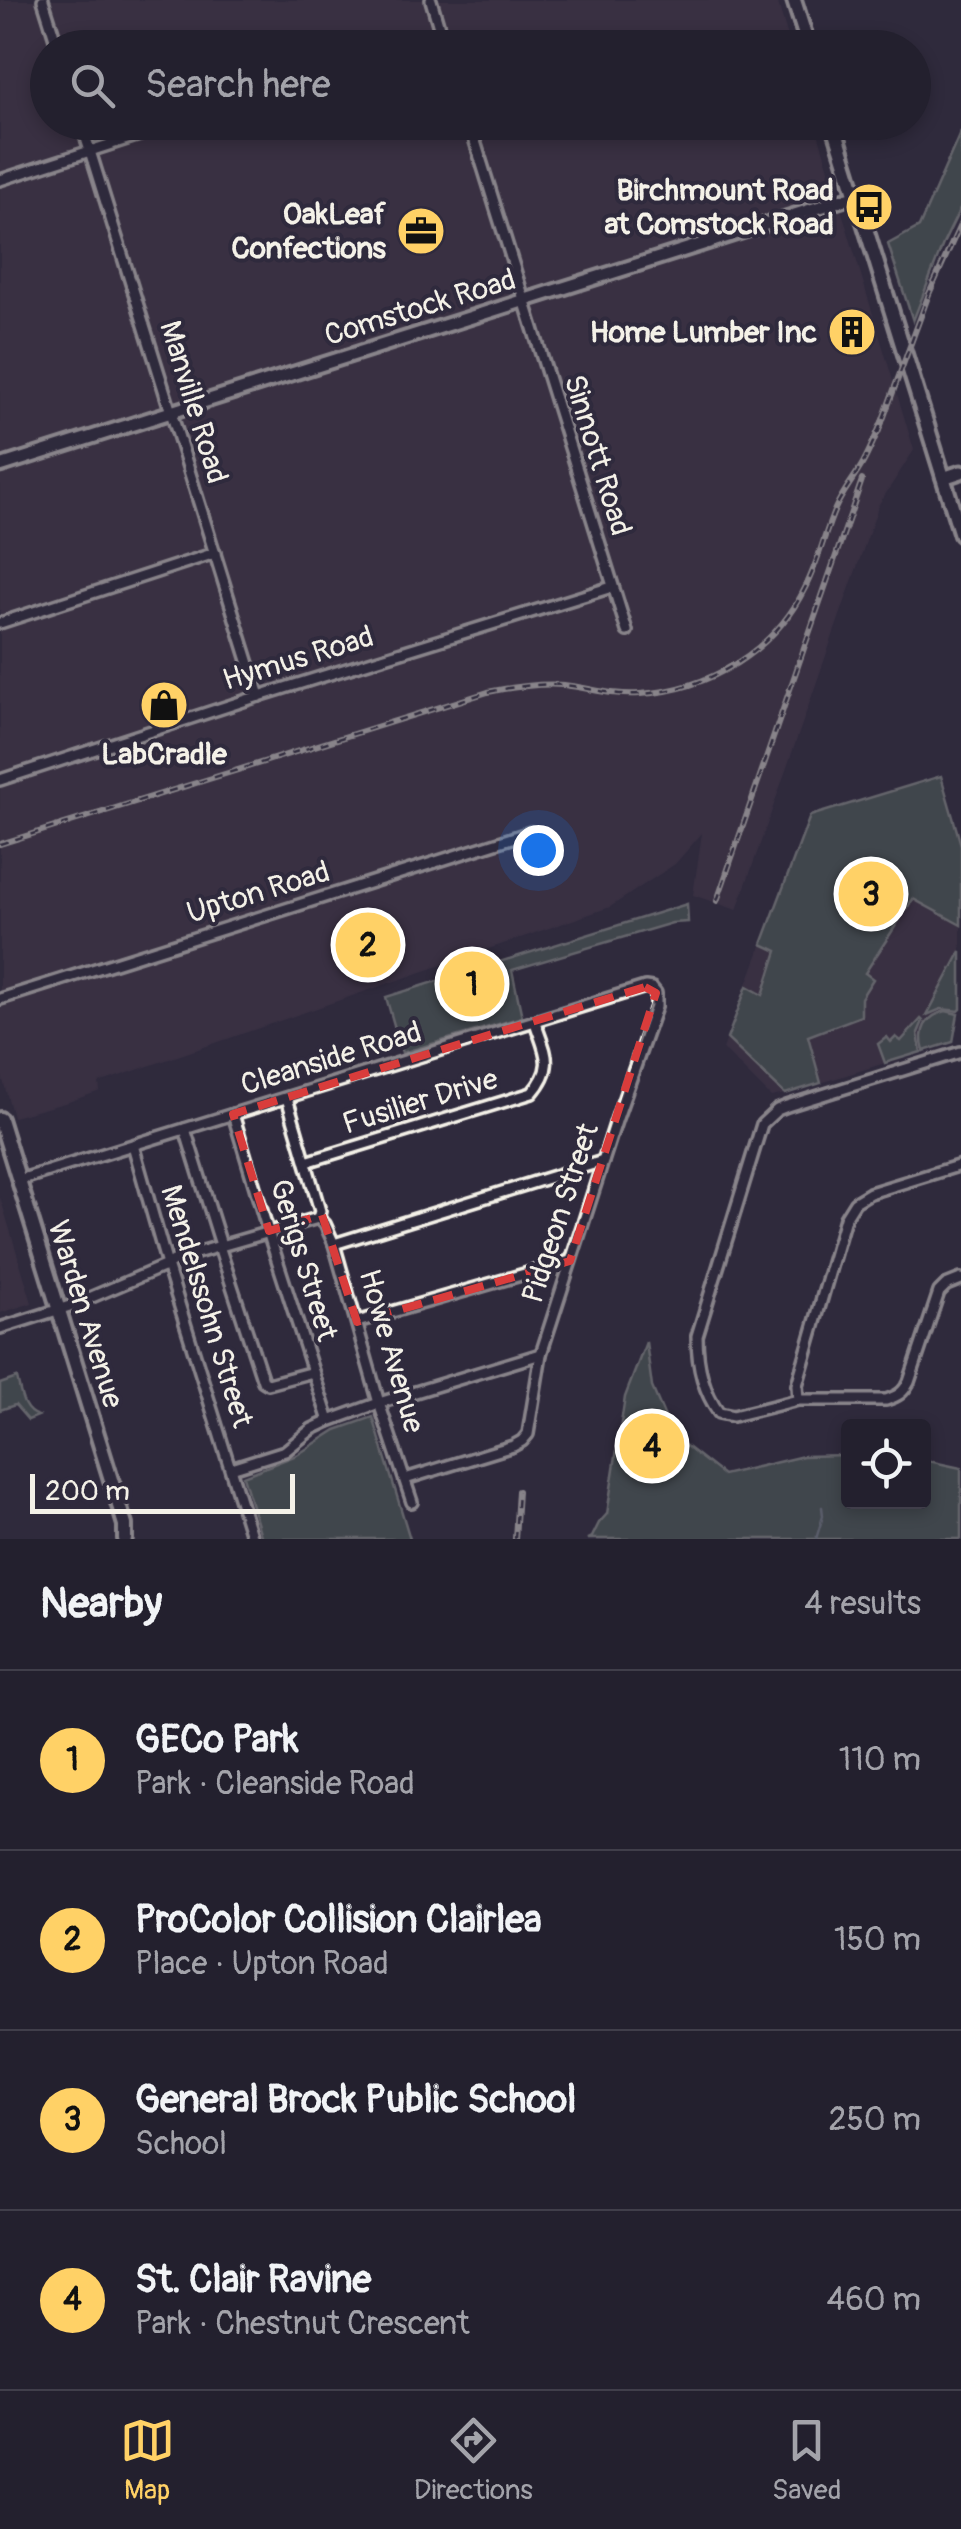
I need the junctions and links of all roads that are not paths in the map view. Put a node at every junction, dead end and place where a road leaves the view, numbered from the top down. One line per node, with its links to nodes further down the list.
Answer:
1 (43, 0): 4 (street)
2 (431, 0): 5 (street)
3 (794, 0): 6 (main road)
4 (52, 30)
5 (440, 30)
6 (803, 30)
7 (87, 140): 11 (street, Manville Road)
8 (124, 140): 11 (street)
9 (474, 140): 14 (street, Sinnott Road)
10 (839, 140): 13 (main road)
11 (90, 151): 12 (street); 15 (street, Manville Road)
12 (0, 180)
13 (856, 196): 14 (street, Comstock Road); 18 (main road)
14 (523, 300): 15 (street, Comstock Road); 21 (street, Sinnott Road)
15 (171, 411): 16 (street, Comstock Road); 20 (street, Manville Road)
16 (0, 466)
17 (961, 472): 18 (street)
18 (942, 478): 19 (main road)
19 (961, 535)
20 (214, 553): 22 (street); 24 (street, Manville Road)
21 (612, 587): 23 (street, Sinnott Road); 24 (street, Hymus Road)
22 (0, 623)
23 (627, 631)
24 (259, 696): 25 (street, Hymus Road)
25 (0, 780)
26 (531, 832): 28 (street, Upton Road)
27 (656, 993): 29 (street, Cleanside Road); 36 (street, Pidgeon Street)
28 (0, 999)
29 (535, 1022): 31 (street, Cleanside Road); 37 (street, Fusilier Drive)
30 (961, 1052): 52 (street)
31 (287, 1098): 32 (street, Cleanside Road); 37 (street, Howe Avenue)
32 (234, 1114): 34 (street, Cleanside Road); 41 (street, Gerigs Street)
33 (0, 1119): 39 (main road, Warden Avenue)
34 (184, 1129): 35 (street, Cleanside Road); 43 (street)
35 (133, 1144): 39 (street, Cleanside Road); 45 (street, Mendelssohn Street)
36 (604, 1161): 42 (street); 44 (street, Pidgeon Street)
37 (306, 1162): 40 (street, Howe Avenue)
38 (961, 1164): 52 (street)
39 (19, 1180): 47 (main road, Warden Avenue)
40 (314, 1218): 41 (street); 42 (street, Howe Avenue)
41 (269, 1231): 43 (street); 51 (street, Gerigs Street)
42 (334, 1244): 48 (street, Howe Avenue)
43 (220, 1245): 45 (street); 51 (street)
44 (570, 1261): 48 (street); 50 (street, Pidgeon Street)
45 (167, 1265): 47 (street); 55 (street, Mendelssohn Street)
46 (961, 1279): 52 (street)
47 (58, 1310): 49 (street); 58 (main road, Warden Avenue)
48 (357, 1322): 53 (street, Howe Avenue)
49 (0, 1328)
50 (541, 1354): 53 (street); 56 (street, Pidgeon Street)
51 (313, 1372): 54 (street, Gerigs Street)
52 (798, 1400)
53 (379, 1403): 54 (street); 56 (street, Howe Avenue)
54 (329, 1421): 55 (street)
55 (231, 1468): 60 (street, Mendelssohn Street)
56 (405, 1479): 57 (street, Howe Avenue)
57 (412, 1502)
58 (125, 1532): 59 (main road, Warden Avenue)
59 (137, 1539)
60 (252, 1539)

